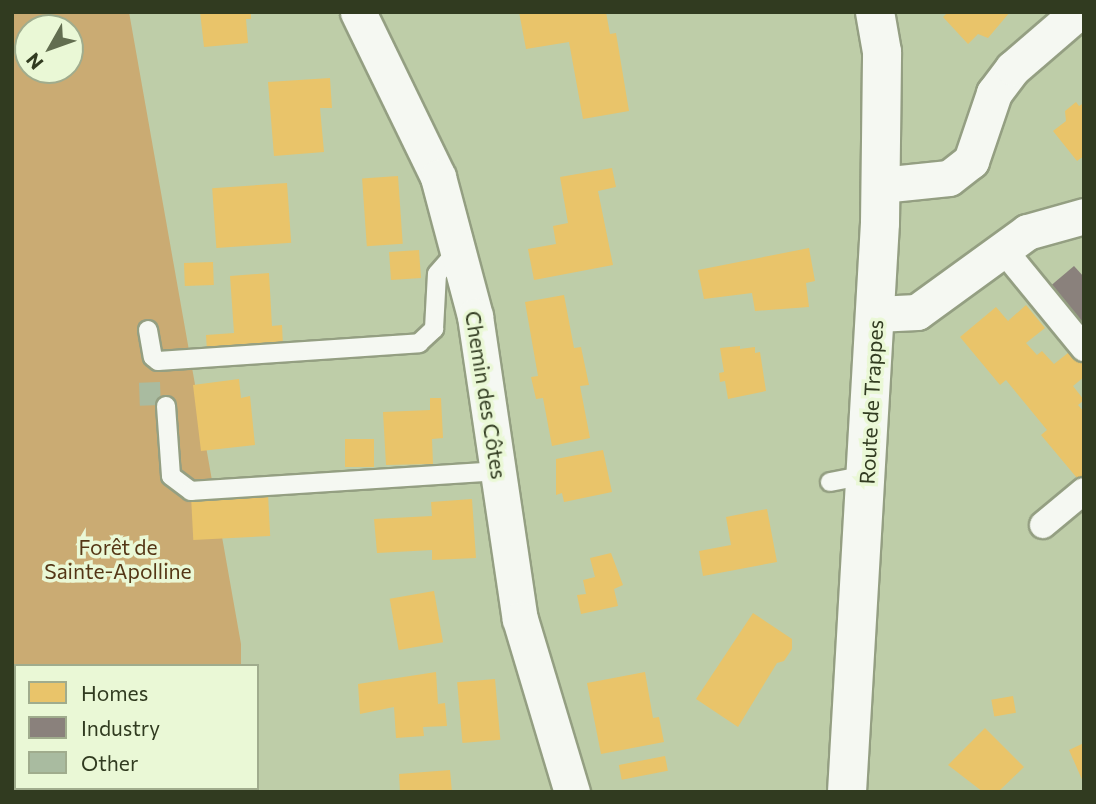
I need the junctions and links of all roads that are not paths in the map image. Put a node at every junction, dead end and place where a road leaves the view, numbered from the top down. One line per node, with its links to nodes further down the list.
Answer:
1 (358, 12): 7 (street, Chemin des Côtes)
2 (876, 12): 4 (main road, Route de Trappes)
3 (1078, 12): 4 (street)
4 (881, 185): 8 (main road, Route de Trappes)
5 (1084, 216): 6 (street)
6 (1003, 249): 8 (street); 10 (street)
7 (457, 251): 9 (lane); 12 (street, Chemin des Côtes)
8 (876, 314): 16 (main road, Route de Trappes)
9 (148, 330)
10 (1084, 348)
11 (166, 406): 12 (lane)
12 (498, 471): 15 (street, Chemin des Côtes)
13 (1084, 491): 14 (street)
14 (1043, 525)
15 (572, 792)
16 (847, 792)

